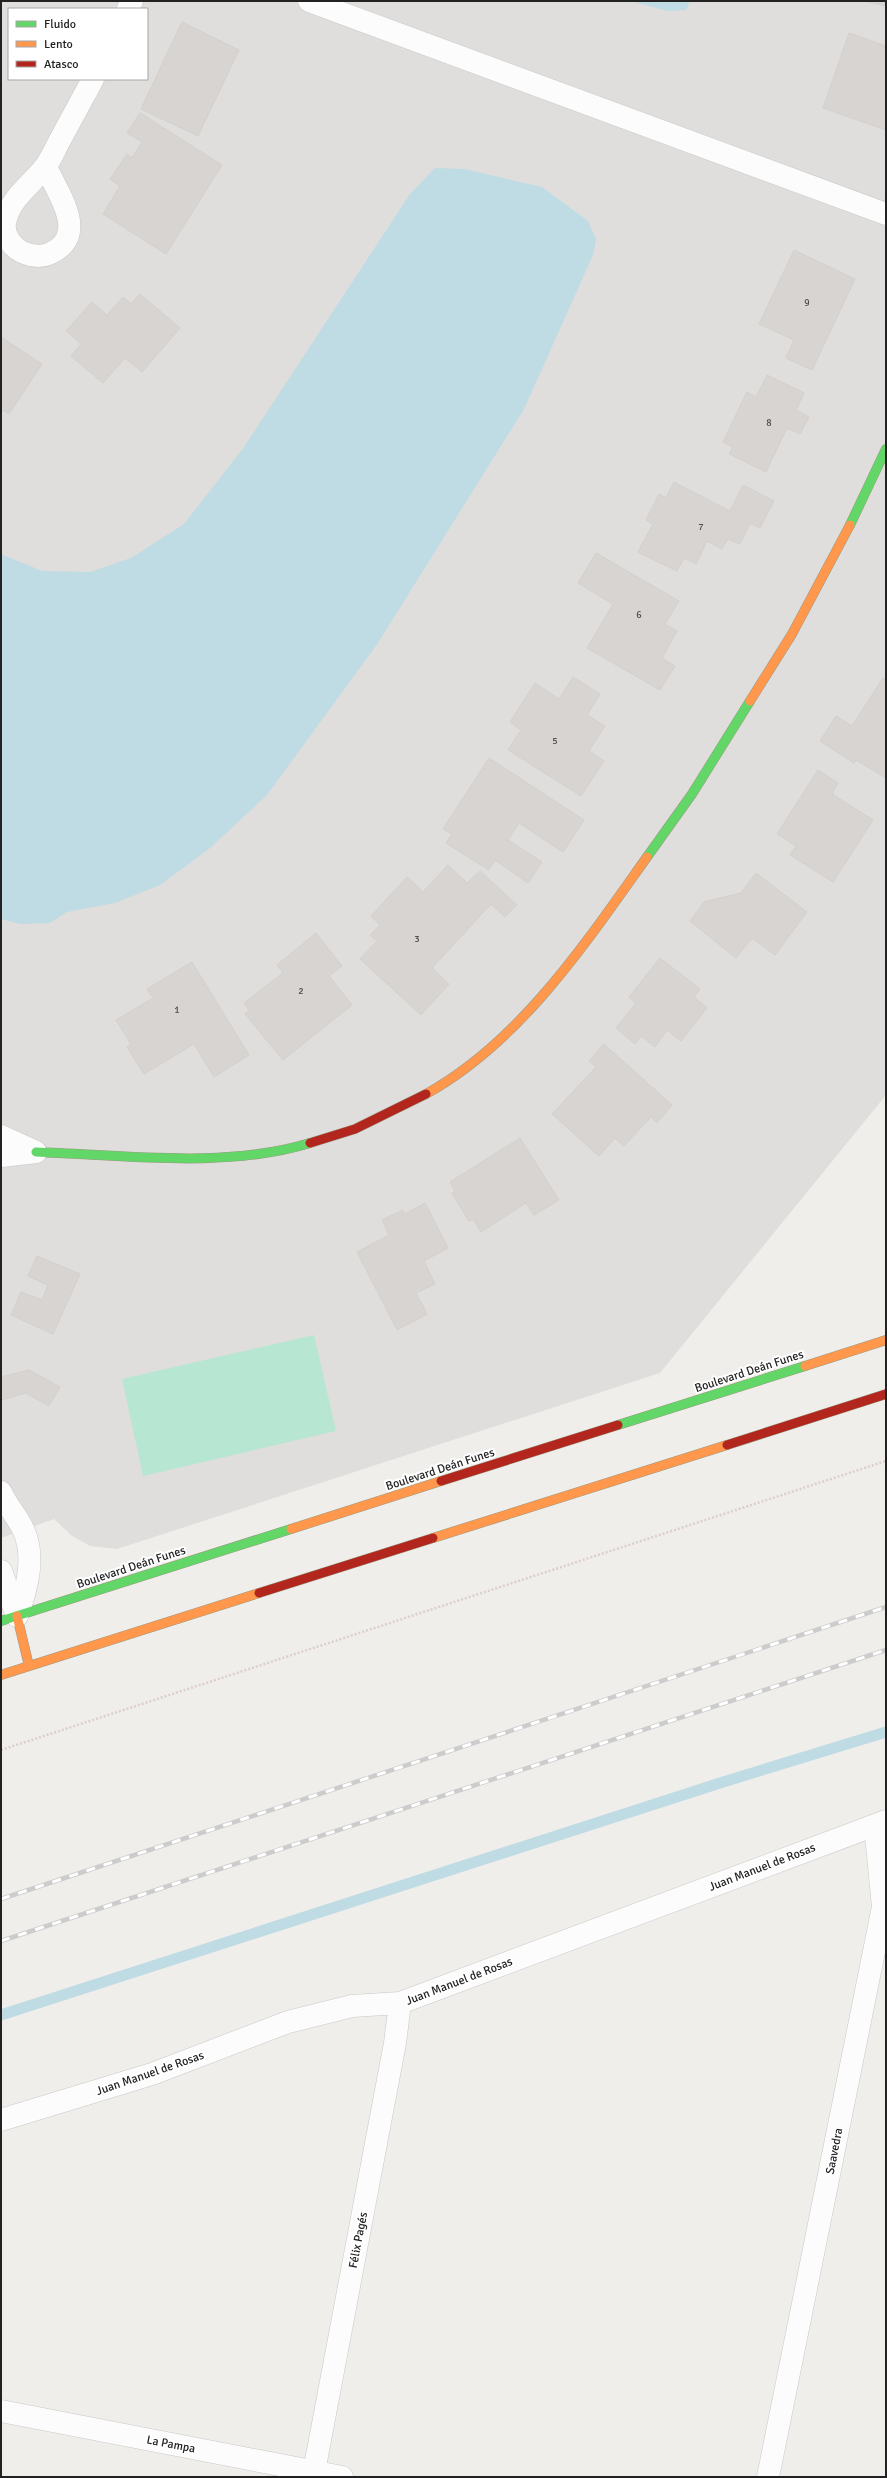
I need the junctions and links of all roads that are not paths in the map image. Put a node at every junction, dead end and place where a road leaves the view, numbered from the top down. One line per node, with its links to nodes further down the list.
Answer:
1 (309, 1): 4 (street)
2 (92, 80): 3 (street)
3 (46, 167)
4 (886, 214)
5 (886, 449): 7 (main road)
6 (1, 1136): 7 (street)
7 (36, 1152): 8 (street)
8 (1, 1156)
9 (886, 1340): 13 (main road, Boulevard Deán Funes)
10 (886, 1394): 14 (main road)
11 (1, 1492): 13 (street)
12 (1, 1571): 13 (street)
13 (9, 1619): 14 (main road)
14 (29, 1666): 15 (main road)
15 (1, 1675)
16 (880, 1823): 17 (street, Saavedra); 18 (street, Juan Manuel de Rosas)
17 (884, 1907): 23 (street, Saavedra)
18 (400, 2003): 19 (street, Juan Manuel de Rosas); 21 (street, Félix Pagés)
19 (1, 2120)
20 (1, 2411): 21 (street, La Pampa)
21 (314, 2474): 22 (street, La Pampa)
22 (342, 2477)
23 (768, 2477)

